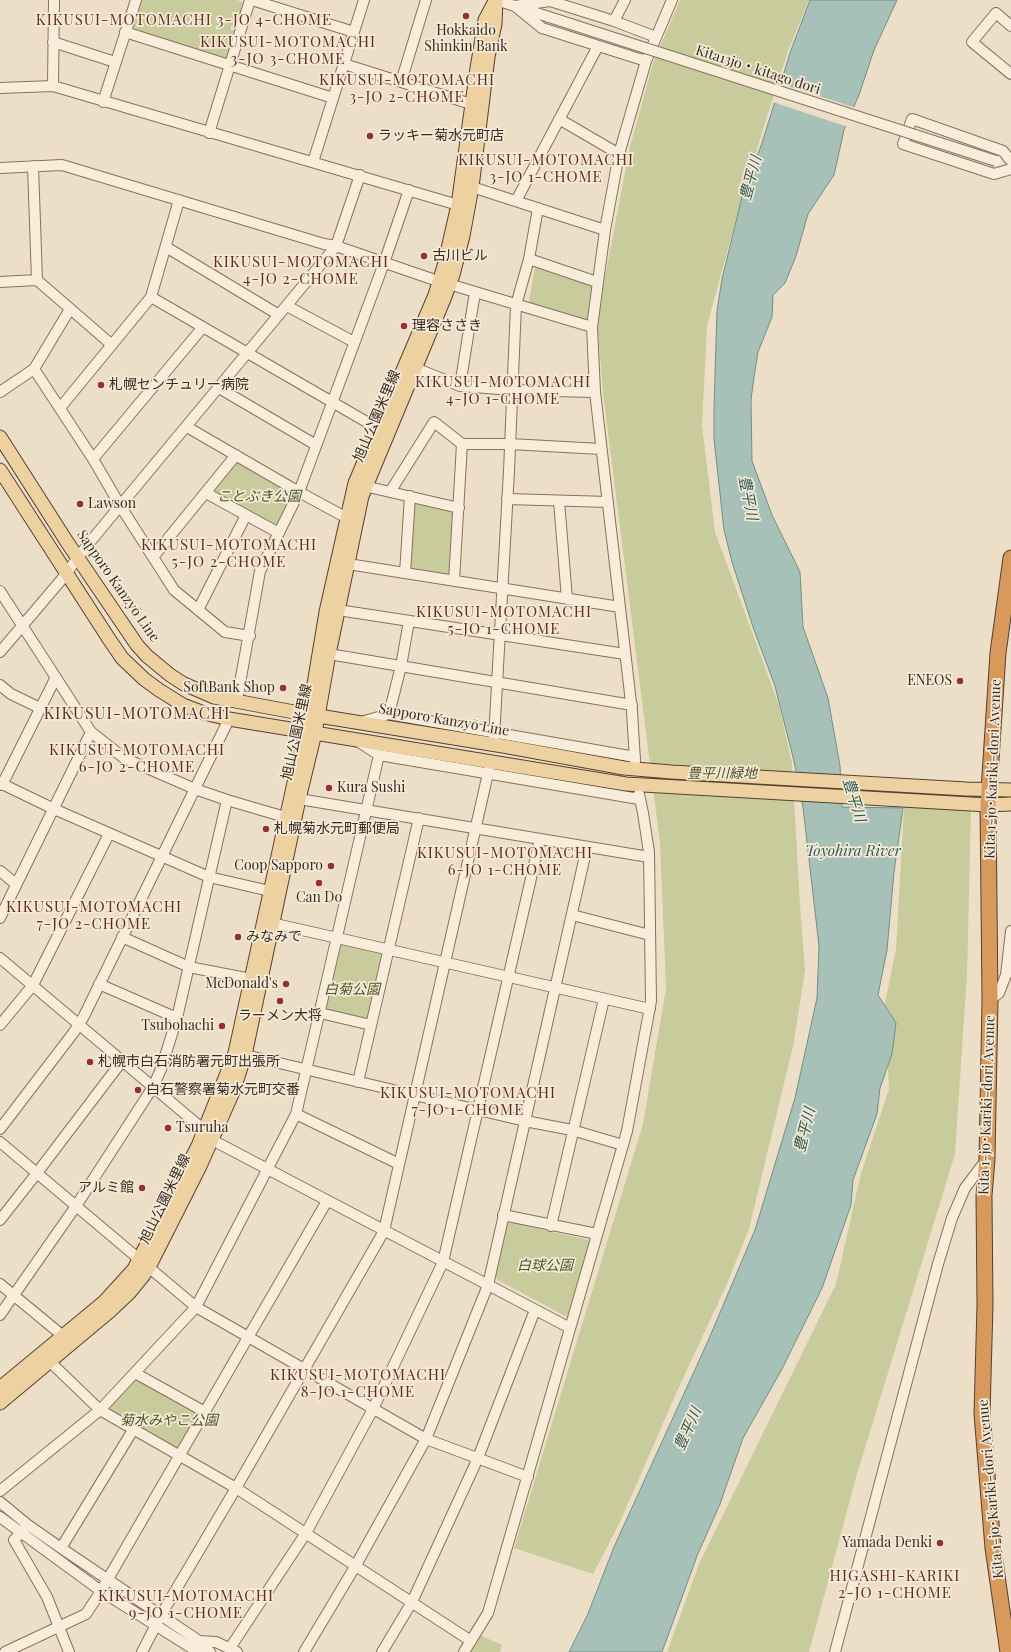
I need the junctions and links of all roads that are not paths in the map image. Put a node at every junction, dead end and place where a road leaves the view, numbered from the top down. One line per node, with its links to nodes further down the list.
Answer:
1 (54, 0): 15 (street)
2 (136, 0): 12 (street)
3 (251, 0): 13 (street); 20 (street)
4 (364, 0): 13 (street)
5 (426, 0): 22 (street)
6 (496, 0): 9 (street, Kita13jo・kitago dori); 27 (main road, 旭山公園米里線); 37 (main road, 旭山公園米里線)
7 (625, 0): 10 (street)
8 (672, 0): 14 (street)
9 (515, 6): 10 (street); 16 (street); 34 (street, Kita13jo・kitago dori, bridge)
10 (614, 21): 14 (street)
11 (1011, 26): 21 (street)
12 (125, 32): 18 (street); 20 (street)
13 (354, 32): 19 (street)
14 (656, 37): 17 (street)
15 (53, 42): 18 (street); 23 (street)
16 (598, 46): 17 (street); 28 (street)
17 (646, 61): 30 (street)
18 (115, 62): 26 (street)
19 (344, 64): 22 (street); 25 (street)
20 (230, 66): 25 (street); 29 (street)
21 (1011, 74)
22 (401, 82): 27 (street)
23 (53, 86): 24 (street); 26 (street)
24 (0, 88)
25 (333, 98): 32 (street)
26 (103, 102): 29 (street)
27 (471, 104): 41 (main road, 旭山公園米里線)
28 (559, 119): 30 (street); 40 (street)
29 (209, 133): 32 (street)
30 (619, 154): 43 (street)
31 (1011, 161): 34 (street)
32 (313, 162): 36 (street)
33 (33, 166): 35 (street); 39 (street); 48 (street)
34 (1011, 167)
35 (0, 168)
36 (360, 175): 38 (street); 44 (street)
37 (472, 186): 40 (street); 50 (main road, 旭山公園米里線)
38 (409, 190): 41 (street); 47 (street)
39 (179, 200): 44 (street); 45 (street)
40 (516, 201): 42 (street)
41 (458, 205): 50 (main road, 旭山公園米里線)
42 (538, 208): 43 (street); 46 (street)
43 (605, 230): 51 (street)
44 (336, 246): 47 (street); 55 (street)
45 (166, 247): 53 (street); 57 (street)
46 (529, 259): 51 (street); 54 (street)
47 (384, 263): 50 (street); 60 (street)
48 (37, 280): 49 (street); 56 (street)
49 (0, 282)
50 (444, 282): 52 (street); 63 (main road, 旭山公園米里線); 73 (main road, 旭山公園米里線)
51 (597, 282): 58 (street)
52 (475, 292): 54 (street); 65 (street)
53 (151, 297): 59 (street); 61 (street)
54 (516, 305): 58 (street); 67 (street)
55 (287, 306): 57 (street); 60 (street)
56 (70, 309): 61 (street); 64 (street)
57 (279, 315): 62 (street)
58 (592, 326): 69 (street)
59 (203, 327): 62 (street); 80 (street)
60 (354, 342): 70 (street)
61 (112, 345): 71 (street)
62 (248, 353): 66 (street); 70 (street)
63 (415, 368): 65 (street); 82 (main road, 旭山公園米里線)
64 (34, 369): 68 (street); 71 (street)
65 (460, 386): 67 (street)
66 (220, 388): 72 (street); 77 (street)
67 (512, 390): 69 (street); 76 (street)
68 (0, 392)
69 (595, 392): 78 (street)
70 (332, 402): 73 (street); 77 (street)
71 (60, 408): 80 (street)
72 (187, 427): 79 (street); 90 (street)
73 (377, 428): 82 (main road, 旭山公園米里線)
74 (0, 437): 97 (main road, Sapporo Kanzyō Line)
75 (462, 444): 76 (street); 84 (street); 91 (street)
76 (510, 444): 78 (street); 87 (street)
77 (316, 445): 83 (street)
78 (602, 449): 89 (street)
79 (236, 455): 83 (street); 85 (street)
80 (93, 459): 90 (street)
81 (2, 478): 99 (main road)
82 (360, 485): 84 (street); 93 (main road, 旭山公園米里線)
83 (299, 492): 93 (street); 94 (street)
84 (390, 492): 86 (street)
85 (206, 493): 92 (street); 95 (street)
86 (410, 496): 91 (street); 100 (street)
87 (508, 499): 88 (street); 102 (street)
88 (559, 501): 89 (street); 104 (street)
89 (608, 502): 105 (street)
90 (121, 508): 95 (street); 97 (street)
91 (459, 508): 101 (street)
92 (246, 515): 94 (street); 106 (street)
93 (352, 519): 98 (main road, 旭山公園米里線); 123 (main road, 旭山公園米里線)
94 (279, 533): 111 (street)
95 (153, 557): 106 (street)
96 (1011, 558): 134 (highway, Kita 1-jo･Kariki-dori Avenue)
97 (78, 559): 99 (street); 119 (main road, Sapporo Kanzyō Line)
98 (348, 564): 100 (street); 107 (main road, 旭山公園米里線)
99 (67, 573): 109 (street); 124 (main road)
100 (405, 573): 101 (street)
101 (454, 581): 102 (street)
102 (502, 589): 104 (street); 110 (street)
103 (0, 591): 109 (street)
104 (567, 599): 105 (street)
105 (620, 607): 114 (street)
106 (198, 610): 111 (street)
107 (338, 610): 108 (street); 113 (main road, 旭山公園米里線)
108 (409, 621): 110 (street); 115 (street)
109 (22, 626): 112 (street); 116 (street)
110 (500, 635): 114 (street); 117 (street)
111 (250, 636): 119 (street)
112 (0, 652)
113 (329, 654): 115 (street); 123 (main road, 旭山公園米里線)
114 (625, 654): 120 (street)
115 (401, 666): 117 (street); 122 (street)
116 (56, 677): 121 (street); 126 (street)
117 (498, 682): 120 (street); 128 (street)
118 (0, 685): 121 (street)
119 (237, 700): 123 (main road, Sapporo Kanzyō Line)
120 (632, 705): 128 (street)
121 (40, 708): 132 (street)
122 (389, 714): 125 (street); 128 (street)
123 (314, 715): 125 (main road, Sapporo Kanzyō Line); 127 (main road, 旭山公園米里線)
124 (229, 719): 127 (main road); 133 (street)
125 (361, 722): 134 (main road, Sapporo Kanzyō Line)
126 (91, 732): 133 (street); 140 (street)
127 (310, 732): 129 (main road); 136 (main road, 旭山公園米里線); 142 (main road, 旭山公園米里線)
128 (494, 735)
129 (354, 738): 130 (street); 139 (main road)
130 (379, 755): 131 (street); 141 (street)
131 (489, 771): 144 (street); 149 (street)
132 (1, 784): 140 (street)
133 (195, 789): 137 (street); 148 (street)
134 (989, 790): 135 (main road, Sapporo Kanzyō Line); 139 (highway, Kita 1-jo･Kariki-dori Avenue)
135 (1011, 790)
136 (300, 799): 141 (street); 156 (main road, 旭山公園米里線)
137 (227, 800): 142 (street); 151 (street)
138 (1011, 804): 139 (main road)
139 (988, 805): 171 (highway, Kita 1-jo･Kariki-dori Avenue)
140 (54, 809): 145 (street); 152 (street)
141 (366, 810): 143 (street); 160 (street)
142 (285, 817): 153 (main road, 旭山公園米里線)
143 (419, 818): 144 (street); 161 (street)
144 (476, 828): 146 (street); 163 (street)
145 (109, 834): 148 (street); 168 (street)
146 (540, 838): 147 (street); 165 (street)
147 (587, 846): 149 (street); 154 (street)
148 (161, 856): 151 (street); 159 (street)
149 (649, 857): 158 (street)
150 (0, 871): 152 (street)
151 (209, 877): 153 (street); 164 (street)
152 (16, 884): 155 (street)
153 (270, 890): 156 (main road, 旭山公園米里線)
154 (572, 915): 158 (street); 169 (street)
155 (0, 918)
156 (268, 922): 160 (street); 166 (main road, 旭山公園米里線); 178 (main road, 旭山公園米里線)
157 (1011, 931): 171 (street)
158 (650, 935): 172 (street)
159 (122, 937): 164 (street); 167 (street)
160 (337, 937): 161 (street); 173 (street)
161 (389, 950): 163 (street); 177 (street)
162 (0, 958): 168 (street)
163 (445, 962): 165 (street); 183 (street)
164 (189, 967): 166 (street); 174 (street)
165 (508, 977): 169 (street); 184 (street)
166 (251, 979): 189 (main road, 旭山公園米里線)
167 (99, 984): 174 (street); 175 (street)
168 (33, 985): 175 (street); 176 (street)
169 (555, 988): 170 (street); 186 (street)
170 (604, 999): 172 (street); 188 (street)
171 (990, 1000): 192 (highway, Kita 1-jo･Kariki-dori Avenue)
172 (650, 1009): 191 (street)
173 (320, 1013): 177 (street); 180 (street)
174 (177, 1018): 182 (street)
175 (79, 1024): 179 (street); 187 (street)
176 (0, 1025)
177 (371, 1026): 181 (street)
178 (246, 1055): 180 (street); 189 (main road, 旭山公園米里線)
179 (122, 1061): 182 (street); 195 (street)
180 (307, 1069): 181 (street); 185 (street)
181 (358, 1082): 183 (street)
182 (153, 1087): 189 (street); 197 (street)
183 (415, 1095): 184 (street); 193 (street)
184 (478, 1110): 186 (street); 203 (street)
185 (296, 1114): 193 (street); 194 (street)
186 (524, 1121): 188 (street); 198 (street)
187 (0, 1129)
188 (572, 1130): 191 (street); 200 (street)
189 (208, 1134): 194 (street); 204 (main road, 旭山公園米里線)
190 (0, 1142): 195 (street)
191 (623, 1144): 202 (street)
192 (987, 1159): 254 (street); 255 (highway, Kita 1-jo･Kariki-dori Avenue)
193 (399, 1164): 201 (street)
194 (267, 1169): 196 (street); 208 (street)
195 (37, 1173): 197 (street); 199 (street)
196 (327, 1201): 201 (street); 213 (street)
197 (76, 1206): 204 (street); 207 (street)
198 (503, 1215): 200 (street); 206 (street)
199 (0, 1220)
200 (551, 1226): 202 (street)
201 (384, 1231): 203 (street); 215 (street)
202 (597, 1234): 211 (street)
203 (443, 1262): 206 (street); 219 (street)
204 (144, 1263): 208 (street); 212 (main road, 旭山公園米里線); 214 (main road, 旭山公園米里線)
205 (0, 1284): 207 (street)
206 (488, 1285): 209 (street); 223 (street)
207 (14, 1295): 210 (street); 212 (street)
208 (196, 1307): 213 (street); 216 (street)
209 (535, 1310): 211 (street); 225 (street)
210 (0, 1315)
211 (570, 1328): 226 (street)
212 (63, 1336): 214 (main road, 旭山公園米里線)
213 (248, 1337): 215 (street); 221 (street)
214 (45, 1358): 217 (main road, 旭山公園米里線); 218 (main road, 旭山公園米里線); 220 (street)
215 (304, 1369): 219 (street); 227 (street)
216 (135, 1373): 220 (street); 221 (street)
217 (0, 1388)
218 (0, 1403)
219 (373, 1409): 223 (street); 234 (street)
220 (100, 1410): 222 (street); 228 (street)
221 (205, 1412): 224 (street)
222 (133, 1430): 224 (street); 235 (street)
223 (426, 1439): 225 (street); 236 (street)
224 (180, 1456): 227 (street); 237 (street)
225 (478, 1458): 226 (street); 239 (street)
226 (528, 1477): 244 (street)
227 (236, 1488): 234 (street); 240 (street)
228 (0, 1491)
229 (0, 1502): 230 (street)
230 (14, 1514): 231 (street); 232 (street)
231 (2, 1521): 233 (street)
232 (28, 1525): 233 (street); 235 (street)
233 (20, 1533): 238 (street); 242 (street)
234 (306, 1533): 236 (street); 245 (street)
235 (61, 1548): 237 (street)
236 (356, 1565): 239 (street); 251 (street)
237 (108, 1579): 238 (street); 240 (street)
238 (101, 1591): 241 (street); 242 (street)
239 (412, 1602): 244 (street); 252 (street)
240 (161, 1615): 241 (street); 243 (street)
241 (156, 1625): 246 (street); 249 (street)
242 (60, 1626): 247 (street); 248 (street)
243 (199, 1641): 245 (street); 250 (street)
244 (471, 1641): 253 (street)
245 (233, 1650)
246 (195, 1651)
247 (5, 1652)
248 (69, 1652)
249 (142, 1652)
250 (210, 1652)
251 (304, 1652)
252 (382, 1652)
253 (464, 1652)
254 (835, 1652)
255 (1008, 1652)

